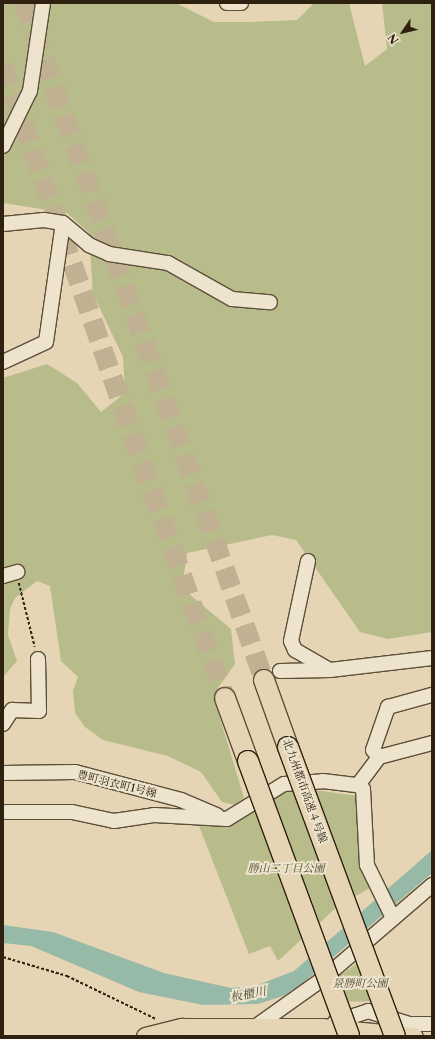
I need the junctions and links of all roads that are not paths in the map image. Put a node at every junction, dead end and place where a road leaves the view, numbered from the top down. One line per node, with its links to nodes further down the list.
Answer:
1 (43, 3): 4 (street)
2 (227, 3): 3 (street)
3 (241, 3)
4 (3, 146)
5 (63, 223): 6 (street); 7 (street); 8 (street)
6 (3, 224)
7 (270, 302)
8 (3, 362)
9 (308, 561): 14 (street)
10 (17, 572): 11 (street)
11 (3, 576)
12 (432, 658): 14 (street)
13 (38, 659): 18 (street)
14 (330, 670): 15 (street)
15 (272, 675): 32 (highway, 北九州都市高速４号線, bridge)
16 (432, 695): 20 (street)
17 (225, 698): 31 (highway, bridge)
18 (3, 724)
19 (432, 743): 20 (street)
20 (379, 757): 22 (street)
21 (3, 772): 24 (street, 豊町羽衣町1号線)
22 (358, 785): 24 (street); 26 (street)
23 (3, 812): 24 (street)
24 (227, 819)
25 (432, 885): 26 (street)
26 (392, 915): 28 (street)
27 (432, 1024): 29 (street)
28 (255, 1027): 29 (main road); 30 (main road)
29 (321, 1027): 33 (main road)
30 (145, 1036)
31 (349, 1036)
32 (395, 1036)
33 (414, 1036)

